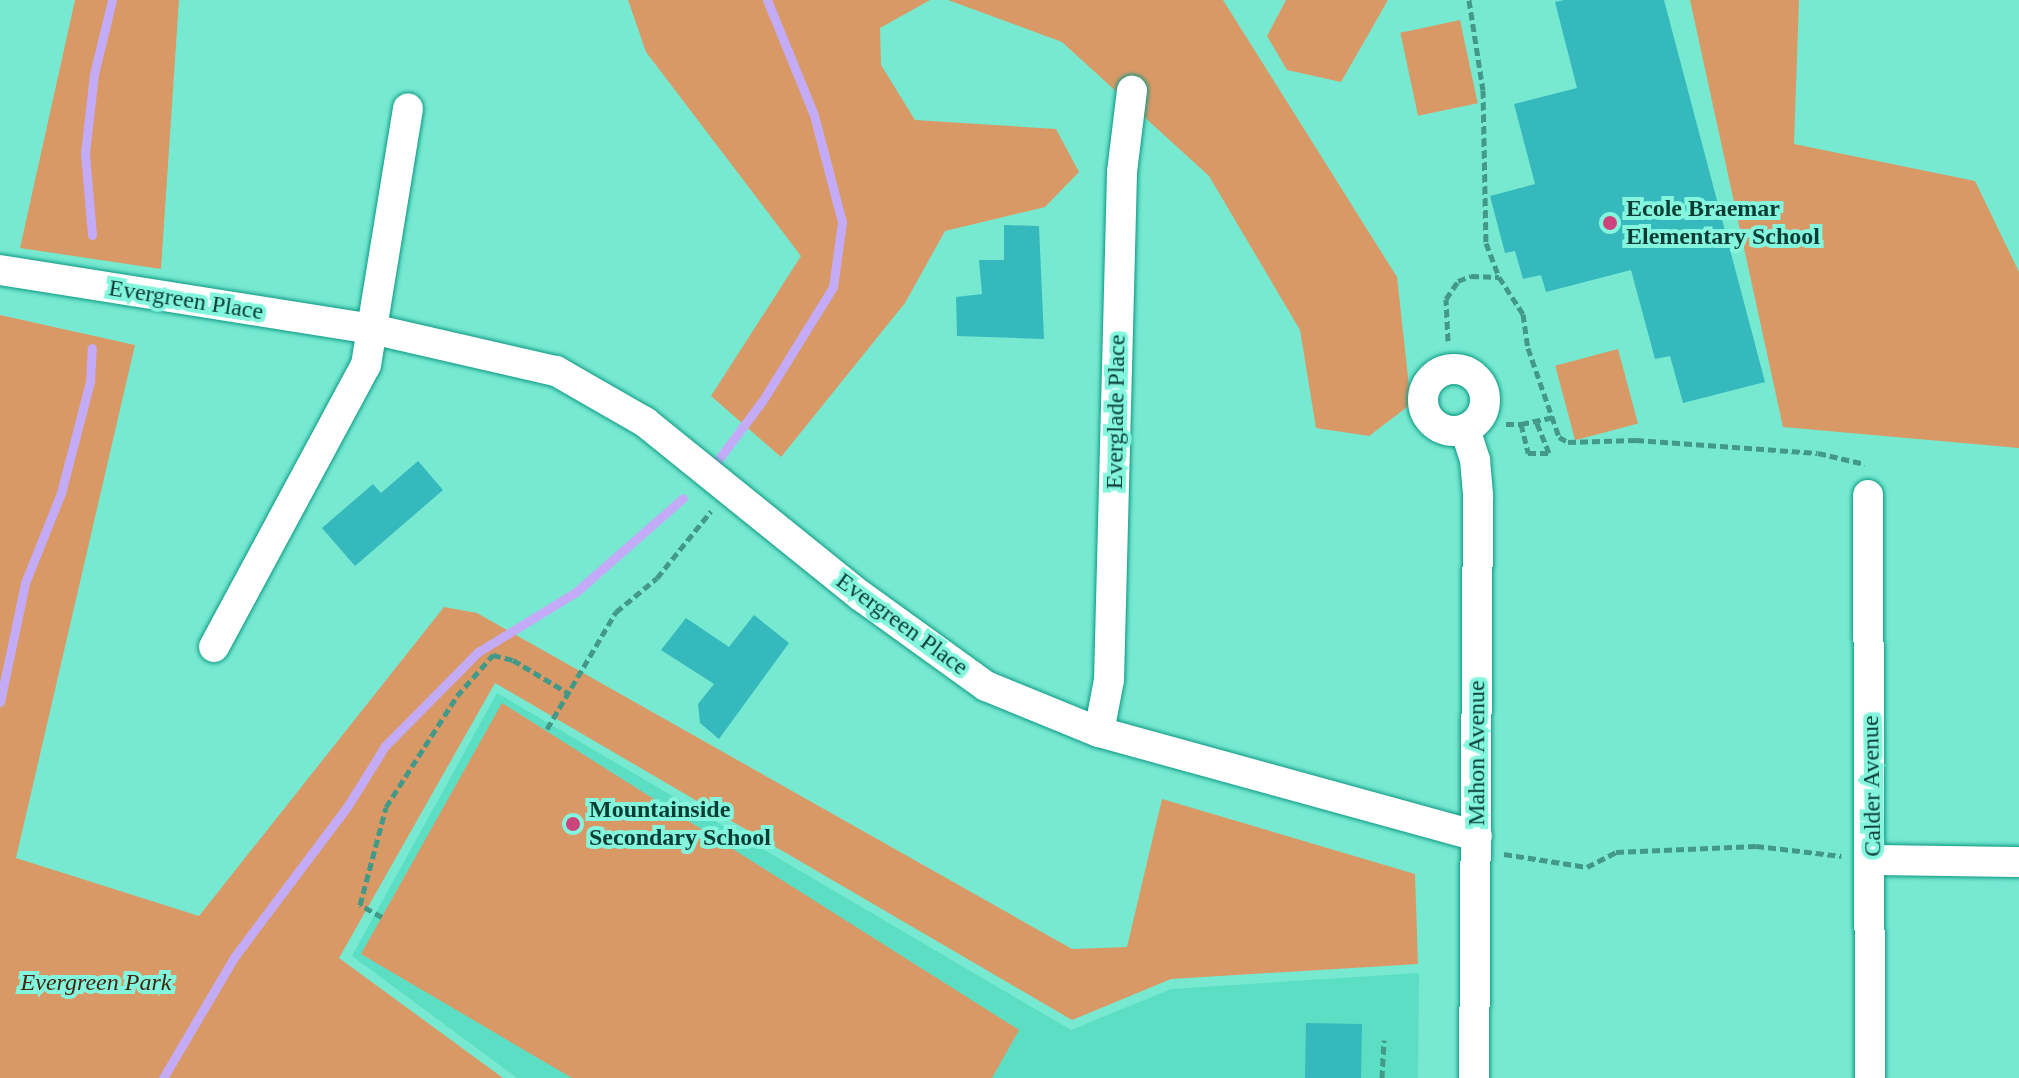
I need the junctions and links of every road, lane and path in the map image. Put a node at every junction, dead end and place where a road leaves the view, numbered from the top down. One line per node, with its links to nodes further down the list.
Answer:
1 (1469, 0): 5 (path)
2 (1132, 91): 19 (street, Everglade Place)
3 (408, 108): 6 (street)
4 (0, 270): 6 (street, Evergreen Place)
5 (1499, 277): 7 (path); 8 (path)
6 (372, 329): 14 (street, Evergreen Place); 16 (street)
7 (1448, 341)
8 (1554, 417): 9 (path); 13 (path)
9 (1536, 421): 11 (path); 11 (path)
10 (1506, 424): 11 (path)
11 (1521, 424)
12 (1465, 429): 20 (street, Mahon Avenue)
13 (1846, 455)
14 (726, 488): 17 (path); 19 (street, Evergreen Place)
15 (1868, 495): 21 (street, Calder Avenue)
16 (214, 647)
17 (570, 694): 18 (path); 23 (path)
18 (547, 729)
19 (1099, 732): 20 (street, Evergreen Place)
20 (1487, 844): 21 (path); 26 (street, Mahon Avenue)
21 (1873, 860): 22 (street); 27 (street, Calder Avenue)
22 (2019, 862)
23 (382, 917)
24 (1384, 1040): 25 (path)
25 (1382, 1078)
26 (1474, 1078)
27 (1870, 1078)

